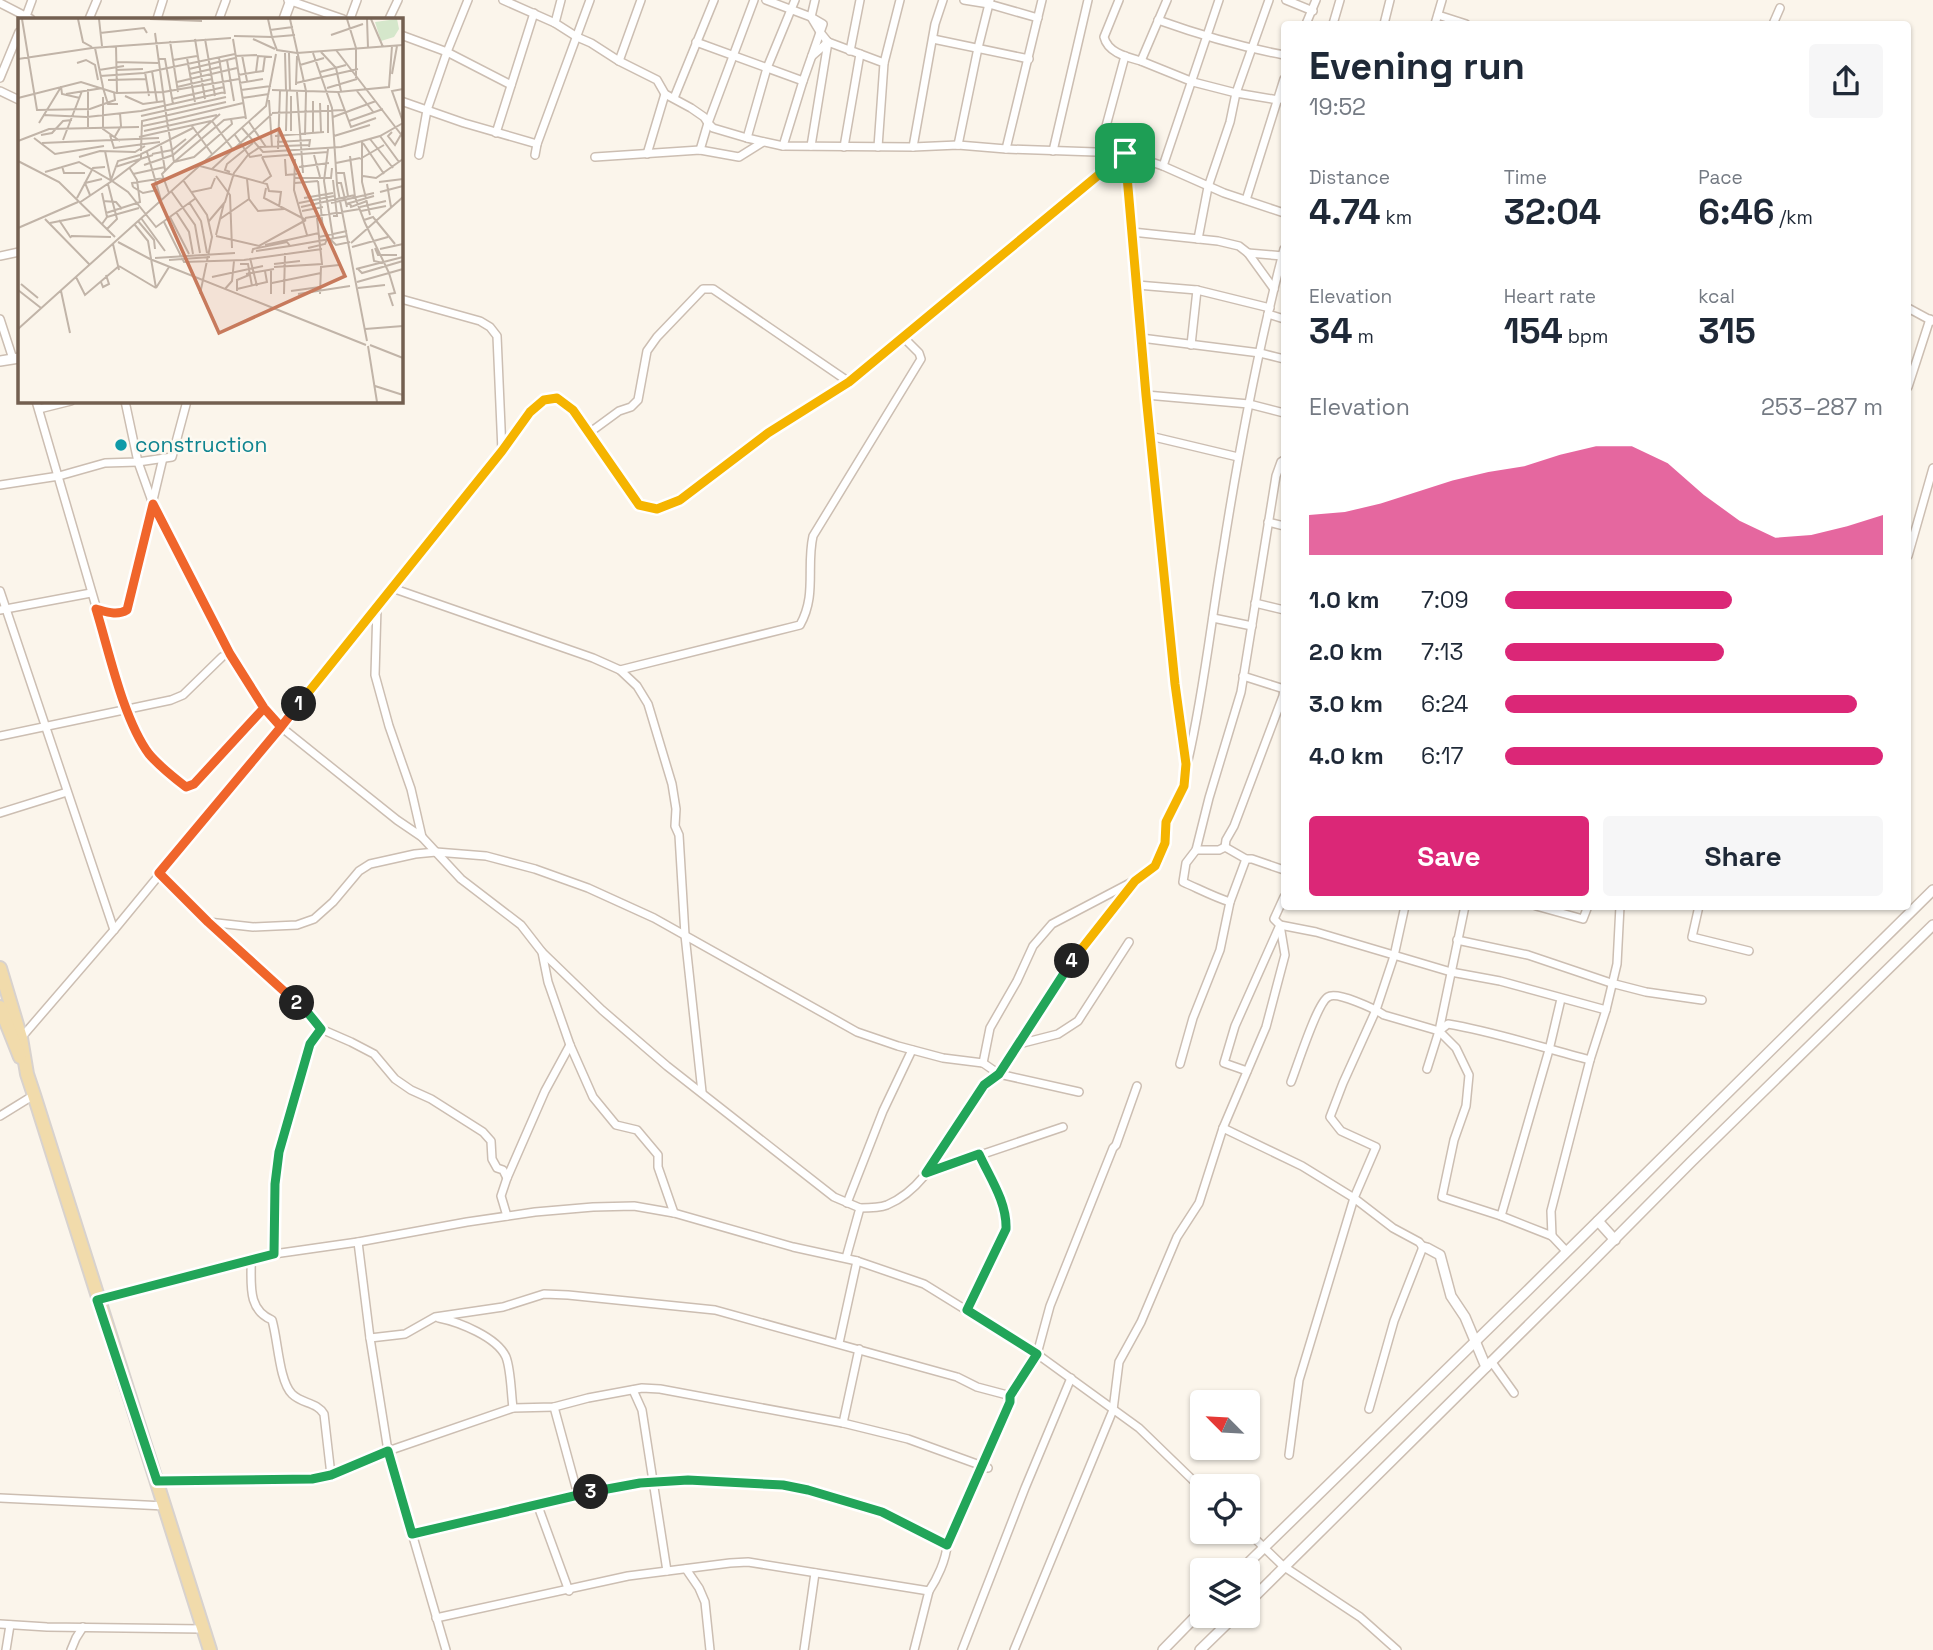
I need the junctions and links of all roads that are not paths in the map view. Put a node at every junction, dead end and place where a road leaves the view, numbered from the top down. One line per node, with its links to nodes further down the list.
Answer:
1 (32, 0): 41 (street)
2 (97, 0): 42 (street)
3 (163, 0): 43 (street)
4 (226, 0): 44 (street)
5 (290, 0): 45 (street); 46 (street)
6 (357, 0): 47 (street)
7 (398, 0): 48 (street)
8 (468, 0): 69 (street)
9 (561, 0): 57 (street)
10 (590, 0): 61 (street)
11 (641, 0): 76 (street)
12 (714, 0): 64 (street)
13 (754, 0): 71 (street)
14 (766, 0): 36 (street)
15 (795, 0): 36 (street)
16 (815, 0): 40 (street)
17 (860, 0): 68 (street)
18 (900, 0): 78 (street)
19 (943, 0): 63 (street)
20 (964, 0): 33 (street)
21 (1042, 0): 49 (street)
22 (1088, 0): 106 (street)
23 (1119, 0): 74 (street)
24 (1167, 0): 50 (street)
25 (1219, 0): 62 (street)
26 (1269, 0): 67 (street)
27 (1286, 0): 37 (street)
28 (1317, 0): 37 (street)
29 (1340, 0): 52 (street)
30 (1390, 0): 53 (street)
31 (1442, 0): 39 (street)
32 (509, 1): 38 (street)
33 (990, 2): 49 (street); 66 (street)
34 (0, 4): 41 (street)
35 (1780, 8): 56 (street)
36 (791, 11): 40 (street); 79 (street)
37 (1313, 11): 51 (street)
38 (534, 13): 57 (street); 83 (street)
39 (1438, 15): 54 (street); 55 (street)
40 (811, 17): 60 (street)
41 (27, 18)
42 (89, 18)
43 (157, 18)
44 (219, 18)
45 (284, 18)
46 (341, 18)
47 (350, 18)
48 (389, 18)
49 (1038, 18): 75 (street)
50 (1158, 20): 62 (street); 77 (street)
51 (1308, 21)
52 (1334, 21)
53 (1385, 21)
54 (1436, 21)
55 (1457, 21)
56 (1774, 21)
57 (555, 23): 61 (street)
58 (18, 34): 80 (street)
59 (402, 35): 69 (street)
60 (818, 36): 65 (street); 73 (street)
61 (577, 37): 76 (street); 97 (street)
62 (1206, 37): 67 (street); 82 (street)
63 (933, 39): 66 (street); 103 (street)
64 (696, 42): 71 (street); 88 (street)
65 (828, 42): 68 (street); 73 (street); 100 (street)
66 (978, 48): 75 (street); 98 (street)
67 (1253, 50): 72 (street); 86 (street)
68 (850, 51): 70 (street)
69 (447, 52): 83 (street); 92 (street)
70 (860, 54): 78 (street); 101 (street)
71 (733, 55): 79 (street); 93 (street)
72 (1281, 55)
73 (811, 56): 81 (street)
74 (1125, 56): 77 (street); 107 (street)
75 (1029, 58): 104 (street)
76 (619, 61): 87 (street)
77 (1141, 61): 82 (street)
78 (884, 62): 102 (street)
79 (767, 68): 81 (street); 95 (street)
80 (0, 78)
81 (803, 81): 99 (street)
82 (1193, 82): 86 (street); 113 (street)
83 (511, 85): 94 (street)
84 (1281, 90): 90 (street)
85 (0, 91): 89 (street)
86 (1236, 93): 90 (street); 114 (street)
87 (665, 94): 88 (street); 109 (street)
88 (674, 98): 93 (street)
89 (18, 100)
90 (1278, 100): 115 (street)
91 (402, 102): 92 (street)
92 (427, 110): 94 (street); 110 (street)
93 (708, 124): 95 (street); 105 (street)
94 (496, 133): 97 (street)
95 (747, 138): 96 (street)
96 (763, 142): 99 (street); 105 (street)
97 (537, 145): 111 (street)
98 (958, 145): 103 (street); 104 (street)
99 (783, 146): 100 (street)
100 (811, 146): 101 (street)
101 (844, 146): 102 (street)
102 (878, 147): 103 (street)
103 (913, 147)
104 (1006, 149): 106 (street)
105 (700, 150): 109 (street)
106 (1053, 151): 107 (street)
107 (1099, 152): 108 (street)
108 (1125, 153): 113 (street); 117 (street); 133 (street)
109 (648, 154): 112 (street)
110 (419, 155)
111 (535, 155)
112 (595, 157)
113 (1163, 166): 114 (street)
114 (1208, 187): 115 (street); 118 (street)
115 (1246, 200): 116 (street)
116 (1281, 212)
117 (1132, 232): 118 (street); 124 (street)
118 (1198, 239): 121 (street)
119 (18, 252): 122 (street)
120 (1281, 252): 121 (street)
121 (1248, 253): 125 (street)
122 (0, 256)
123 (1281, 263): 125 (street)
124 (1137, 285): 126 (street); 134 (street)
125 (1274, 289): 129 (street)
126 (1197, 290): 129 (street); 135 (street)
127 (402, 299): 151 (street)
128 (1911, 310): 132 (street)
129 (1269, 311): 130 (street); 136 (street)
130 (1281, 317)
131 (0, 319): 137 (street)
132 (1931, 320): 140 (street)
133 (904, 338): 141 (street); 174 (street)
134 (1141, 338): 135 (street); 142 (street)
135 (1191, 345): 136 (street)
136 (1260, 353): 138 (street); 146 (street)
137 (16, 358): 139 (street)
138 (1281, 358)
139 (0, 361)
140 (1911, 378)
141 (849, 382): 149 (street); 149 (street)
142 (1146, 395): 146 (street); 150 (street)
143 (63, 402): 147 (street)
144 (125, 402): 154 (street)
145 (187, 402): 153 (street)
146 (1249, 404): 148 (street); 152 (street)
147 (38, 405): 157 (street)
148 (1281, 412)
149 (589, 432): 151 (street)
150 (1150, 436): 152 (street); 183 (street)
151 (502, 451): 163 (street)
152 (1238, 457): 171 (street)
153 (163, 458): 154 (street); 159 (street)
154 (138, 462): 157 (street); 159 (street)
155 (1281, 462): 160 (street)
156 (1933, 468): 162 (street)
157 (59, 476): 158 (street); 165 (street)
158 (0, 485)
159 (153, 504): 168 (street); 178 (street)
160 (1268, 522): 161 (street); 166 (street)
161 (1281, 525)
162 (1911, 545)
163 (392, 588): 167 (street); 174 (street)
164 (0, 591): 170 (street)
165 (92, 593): 168 (street); 170 (street)
166 (1255, 603): 169 (street); 172 (street)
167 (377, 606): 181 (street); 186 (street)
168 (96, 609): 179 (street)
169 (1281, 609)
170 (3, 610): 180 (street)
171 (1213, 618): 172 (street); 183 (street)
172 (1252, 626): 175 (street)
173 (222, 657): 179 (street)
174 (621, 670): 207 (street)
175 (1243, 676): 176 (street); 188 (street)
176 (1281, 688)
177 (1281, 701): 187 (street)
178 (264, 708): 179 (street); 181 (street)
179 (127, 709): 180 (street)
180 (46, 727): 182 (street); 184 (street)
181 (281, 727): 186 (street); 192 (street)
182 (0, 736)
183 (1186, 764): 193 (street)
184 (67, 792): 185 (street); 206 (street)
185 (0, 813)
186 (422, 837): 189 (street)
187 (1225, 847): 188 (street); 190 (street)
188 (1196, 850): 195 (street)
189 (436, 852): 203 (street); 207 (street); 211 (street)
190 (1246, 859): 191 (street); 195 (street)
191 (1281, 869)
192 (159, 873): 203 (street); 206 (street)
193 (1135, 881): 224 (street); 229 (street)
194 (1933, 890): 252 (street)
195 (1230, 902): 230 (street)
196 (1281, 904): 204 (street)
197 (1404, 910): 212 (street)
198 (1464, 910): 208 (street)
199 (1550, 910): 200 (street)
200 (1586, 910)
201 (1619, 910): 215 (street)
202 (1698, 910): 210 (street)
203 (208, 922): 221 (street)
204 (1280, 925): 212 (street); 232 (street); 232 (street)
205 (1933, 925): 254 (street)
206 (114, 930): 223 (street)
207 (685, 935): 226 (street); 237 (street)
208 (1457, 940): 214 (street); 215 (street)
209 (1129, 942): 224 (street)
210 (1749, 951)
211 (542, 952): 225 (street); 237 (street)
212 (1394, 956): 214 (street); 219 (street)
213 (0, 968): 223 (main road)
214 (1451, 972): 216 (street); 222 (street)
215 (1611, 983): 217 (street); 220 (street)
216 (1561, 999): 220 (street); 227 (street)
217 (1702, 1000)
218 (1, 1010): 233 (main road)
219 (1376, 1010): 222 (street); 235 (street); 246 (street)
220 (1606, 1010): 228 (street)
221 (321, 1029): 245 (street); 258 (street)
222 (1439, 1031): 227 (street); 231 (street); 251 (street)
223 (21, 1038): 233 (main road)
224 (1018, 1044): 234 (street)
225 (570, 1045): 245 (street); 249 (street)
226 (912, 1050): 229 (street); 247 (street)
227 (1549, 1050): 228 (street); 251 (street)
228 (1590, 1060): 253 (street)
229 (983, 1063): 234 (street)
230 (1180, 1064)
231 (1427, 1069)
232 (1247, 1071): 242 (street)
233 (27, 1074): 239 (main road)
234 (999, 1074): 238 (street); 244 (street)
235 (1291, 1082)
236 (1137, 1086): 269 (street)
237 (702, 1092): 247 (street)
238 (1079, 1093)
239 (34, 1096): 240 (street); 262 (main road)
240 (0, 1116)
241 (1063, 1127): 243 (street)
242 (1223, 1128): 246 (street); 278 (street)
243 (979, 1154): 244 (street); 263 (street)
244 (926, 1173): 248 (street)
245 (507, 1178): 250 (street)
246 (1354, 1198): 256 (street); 281 (street)
247 (847, 1203): 248 (street)
248 (860, 1209): 259 (street)
249 (674, 1213): 250 (street); 259 (street)
250 (507, 1216): 255 (street)
251 (1501, 1216): 253 (street)
252 (1598, 1221): 254 (street); 257 (street)
253 (1552, 1236): 257 (street)
254 (1615, 1240): 270 (street)
255 (358, 1242): 258 (street); 265 (street)
256 (1423, 1247): 266 (street); 277 (street)
257 (1567, 1252): 266 (street)
258 (274, 1254): 260 (street)
259 (846, 1258): 261 (street)
260 (251, 1259): 262 (street); 283 (street)
261 (857, 1261): 263 (street); 267 (street)
262 (97, 1300): 285 (main road)
263 (967, 1310): 269 (street)
264 (435, 1317): 265 (street); 267 (street); 276 (street)
265 (370, 1338): 280 (street)
266 (1476, 1341): 270 (street); 294 (street)
267 (839, 1343): 268 (street)
268 (859, 1349): 274 (street); 279 (street)
269 (1037, 1354): 271 (street); 274 (street)
270 (1488, 1364): 273 (street); 296 (street)
271 (1071, 1378): 278 (street); 317 (street)
272 (633, 1390): 275 (street); 279 (street); 286 (street)
273 (1514, 1393)
274 (1010, 1396): 282 (street)
275 (554, 1407): 276 (street); 287 (street)
276 (513, 1408): 280 (street)
277 (1369, 1409)
278 (1113, 1410): 284 (street); 318 (street)
279 (843, 1423): 282 (street)
280 (388, 1451): 283 (street); 291 (street)
281 (1289, 1455)
282 (984, 1467): 293 (street)
283 (331, 1475): 285 (street)
284 (1190, 1477)
285 (157, 1481): 290 (main road)
286 (652, 1482): 287 (street); 293 (street); 298 (street)
287 (578, 1495): 289 (street)
288 (0, 1497): 290 (street)
289 (542, 1504): 291 (street); 301 (street)
290 (165, 1506): 309 (main road)
291 (412, 1534): 303 (street)
292 (1260, 1543): 294 (street)
293 (947, 1545): 302 (street)
294 (1264, 1547): 295 (street); 296 (street)
295 (1253, 1558)
296 (1283, 1566): 300 (street); 321 (street)
297 (686, 1569): 298 (street); 299 (street); 314 (street)
298 (667, 1571): 301 (street)
299 (816, 1573): 302 (street); 315 (street)
300 (1260, 1590)
301 (569, 1591): 303 (street)
302 (929, 1591): 316 (street)
303 (436, 1618): 313 (street)
304 (1190, 1622): 319 (street)
305 (0, 1624): 306 (street)
306 (10, 1625): 307 (street); 310 (street)
307 (83, 1627): 309 (street); 311 (street)
308 (1223, 1628): 320 (street)
309 (203, 1629): 312 (main road)
310 (9, 1649)
311 (71, 1650)
312 (210, 1650)
313 (446, 1650)
314 (710, 1650)
315 (804, 1650)
316 (914, 1650)
317 (962, 1650)
318 (1014, 1650)
319 (1163, 1650)
320 (1200, 1650)
321 (1397, 1650)

